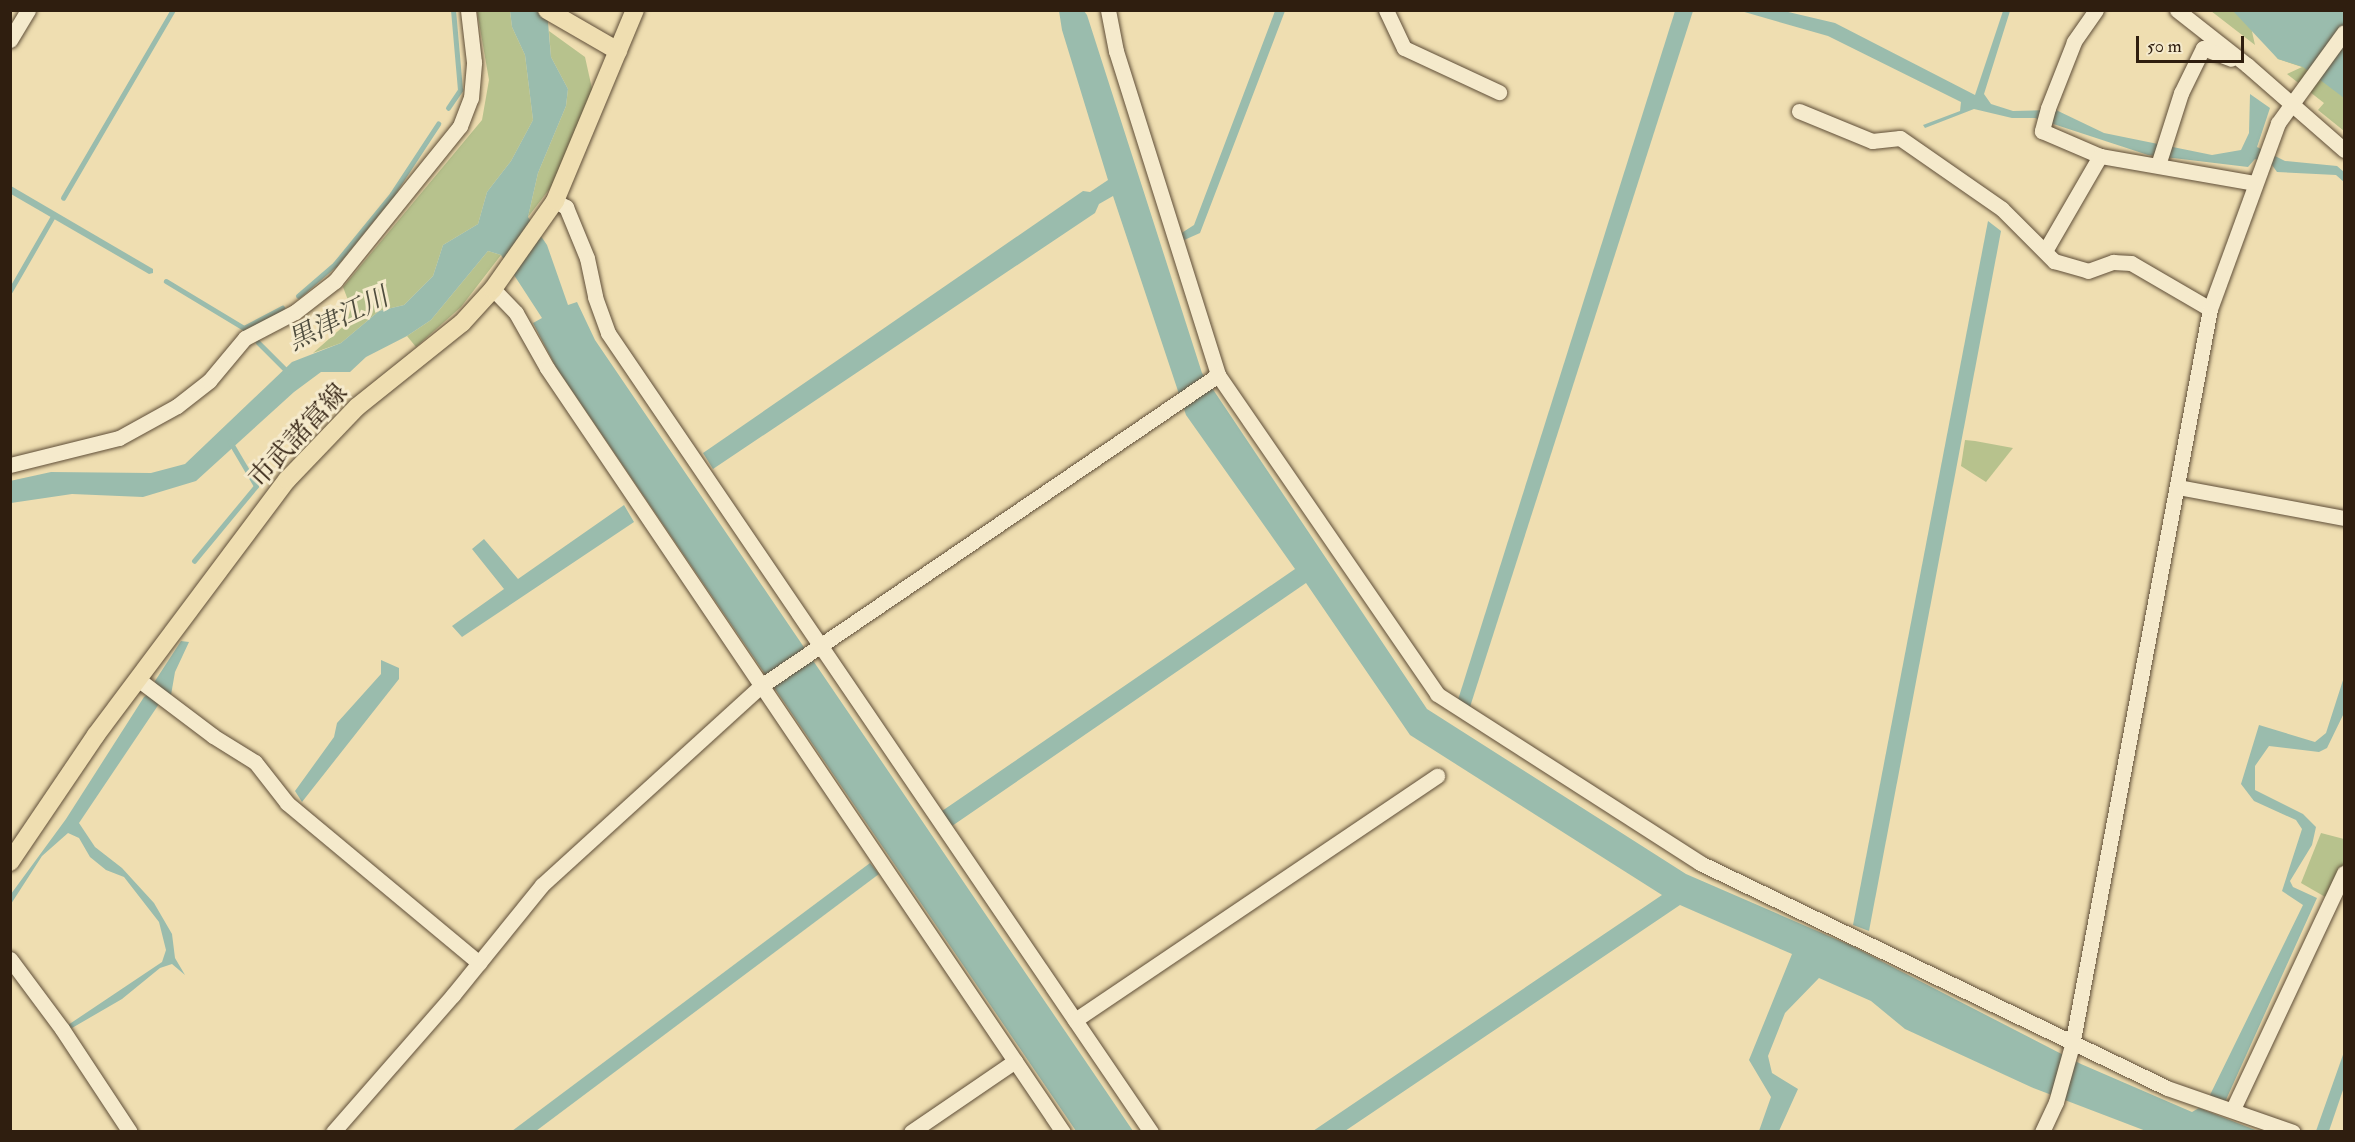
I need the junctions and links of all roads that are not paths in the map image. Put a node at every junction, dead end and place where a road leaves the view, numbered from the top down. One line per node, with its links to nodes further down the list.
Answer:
1 (28, 10): 10 (street)
2 (468, 10): 25 (street)
3 (635, 10): 11 (main road, 市武諸富線)
4 (1108, 10): 24 (street)
5 (1386, 10): 13 (street)
6 (2096, 10): 17 (street)
7 (2177, 10): 12 (street)
8 (553, 13): 11 (main road)
9 (2344, 32): 14 (street)
10 (10, 40)
11 (618, 51): 20 (main road, 市武諸富線)
12 (2247, 65): 14 (street); 18 (street)
13 (1499, 92)
14 (2292, 102): 16 (street); 19 (street)
15 (1799, 111): 21 (street)
16 (2344, 150)
17 (2100, 156): 18 (street); 21 (street)
18 (2159, 162): 19 (street)
19 (2254, 183): 23 (street)
20 (550, 207): 22 (main road, 市武諸富線); 28 (street)
21 (2045, 251): 23 (street)
22 (498, 282): 29 (main road, 市武諸富線); 30 (street)
23 (2210, 309): 26 (street)
24 (1215, 377): 28 (street); 37 (street)
25 (10, 465)
26 (2178, 487): 27 (street); 37 (street)
27 (2344, 518)
28 (816, 648): 30 (street); 36 (street)
29 (144, 685): 32 (main road, 市武諸富線); 35 (street)
30 (763, 685): 35 (street); 38 (street)
31 (1437, 776): 36 (street)
32 (10, 862)
33 (2344, 873): 39 (street)
34 (10, 959): 40 (street)
35 (479, 963): 41 (street)
36 (1075, 1020): 44 (street)
37 (2071, 1048): 39 (street); 45 (street)
38 (1015, 1061): 42 (street); 43 (street)
39 (2232, 1109): 46 (street)
40 (130, 1131)
41 (333, 1131)
42 (911, 1131)
43 (1063, 1131)
44 (1151, 1131)
45 (2042, 1131)
46 (2293, 1131)

